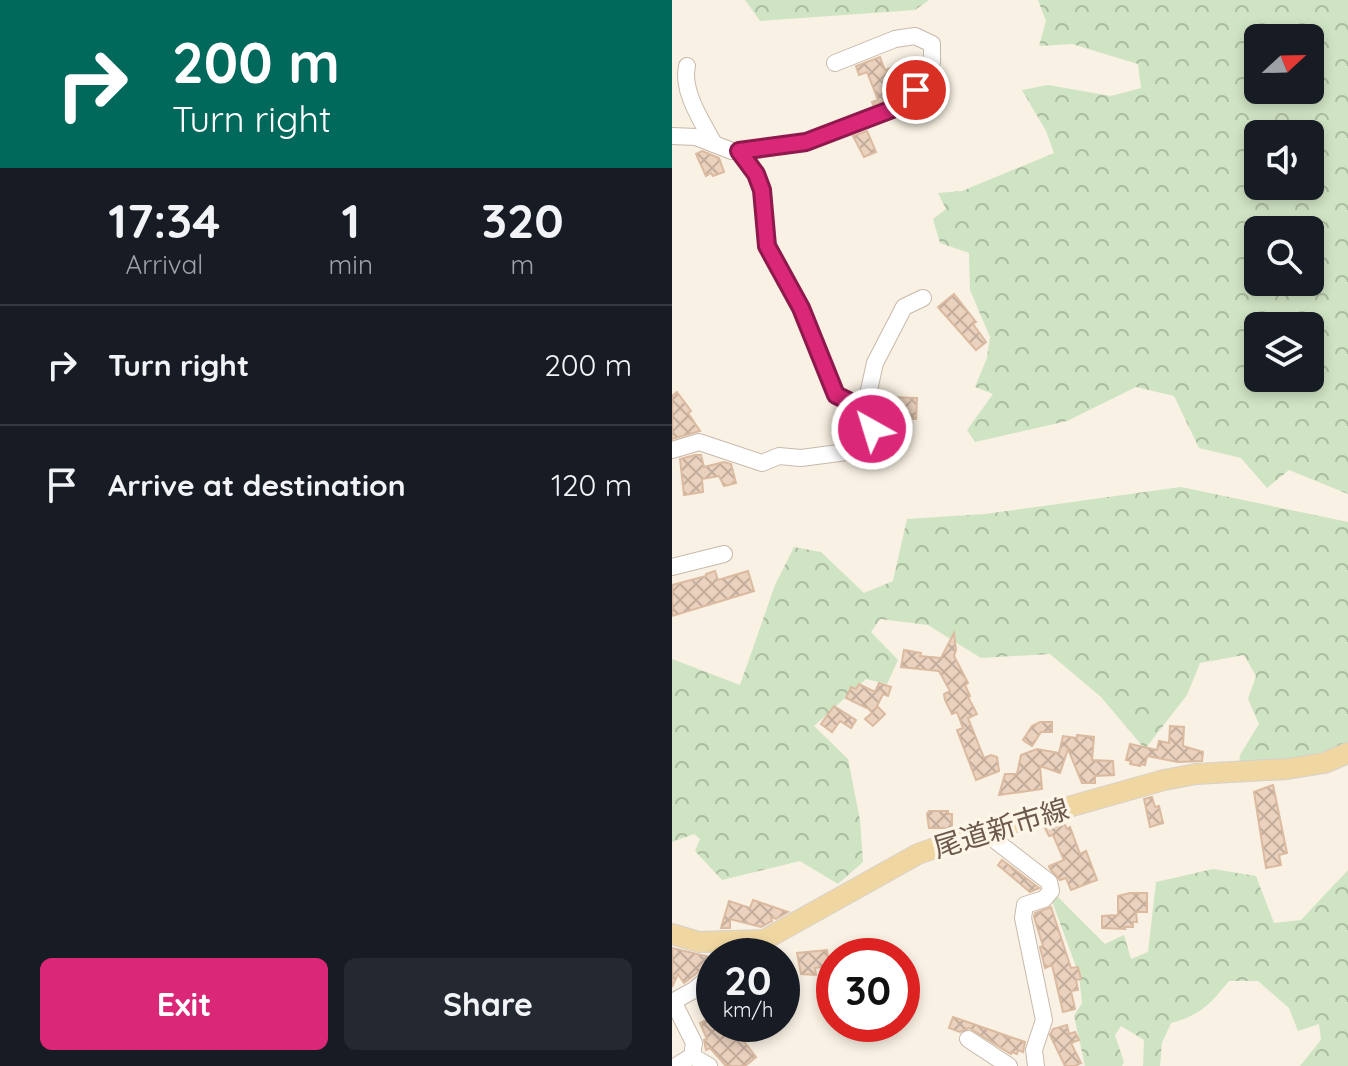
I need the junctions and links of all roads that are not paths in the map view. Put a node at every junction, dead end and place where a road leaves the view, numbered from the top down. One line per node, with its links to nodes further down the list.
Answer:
1 (835, 63): 5 (street)
2 (687, 66): 4 (street)
3 (672, 136): 4 (street)
4 (714, 144): 5 (street)
5 (739, 151): 7 (street)
6 (923, 298): 7 (street)
7 (869, 411): 8 (street)
8 (672, 450)
9 (724, 554): 10 (street)
10 (672, 567)
11 (1348, 753): 12 (main road, 尾道新市線)
12 (983, 831): 14 (main road, 尾道新市線); 23 (street)
13 (672, 934): 15 (main road, 尾道新市線)
14 (768, 938)
15 (696, 941)
16 (696, 988): 17 (street)
17 (672, 1001): 19 (street)
18 (968, 1039): 22 (street)
19 (692, 1056): 20 (street); 21 (street)
20 (676, 1066)
21 (709, 1066)
22 (1009, 1066)
23 (1036, 1066)

